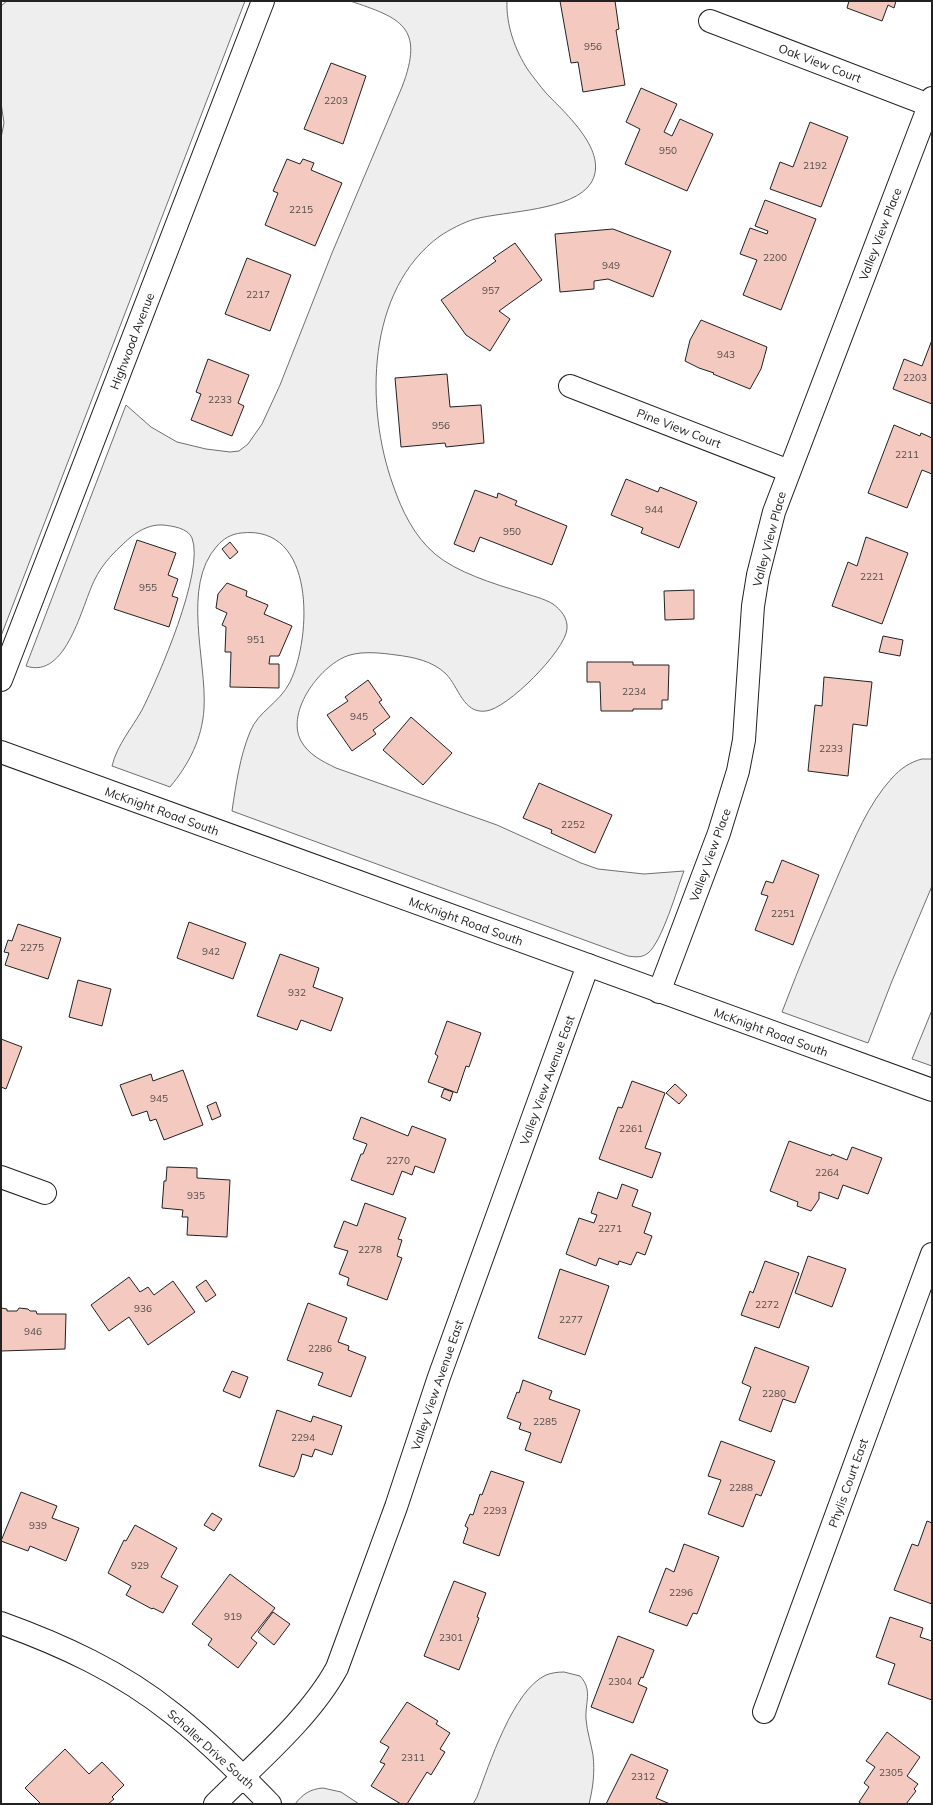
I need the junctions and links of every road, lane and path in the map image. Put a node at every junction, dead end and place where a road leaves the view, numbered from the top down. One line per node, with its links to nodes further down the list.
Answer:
1 (263, 1): 6 (street, Highwood Avenue)
2 (710, 21): 3 (street, Oak View Court)
3 (931, 102): 5 (street, Valley View Place)
4 (570, 386): 5 (street, Pine View Court)
5 (789, 471): 9 (street, Valley View Place)
6 (1, 680)
7 (1, 752): 8 (street, McKnight Road South)
8 (588, 966): 9 (street, McKnight Road South); 16 (street, Valley View Avenue East)
9 (659, 992): 10 (street, McKnight Road South)
10 (932, 1090)
11 (1, 1177): 12 (street)
12 (45, 1193)
13 (932, 1254): 15 (street, Phylis Court East)
14 (1, 1623): 16 (street, Schaller Drive South)
15 (764, 1712)
16 (243, 1776): 17 (street, Valley View Avenue East); 18 (street, Schaller Drive South)
17 (215, 1804)
18 (270, 1804)

